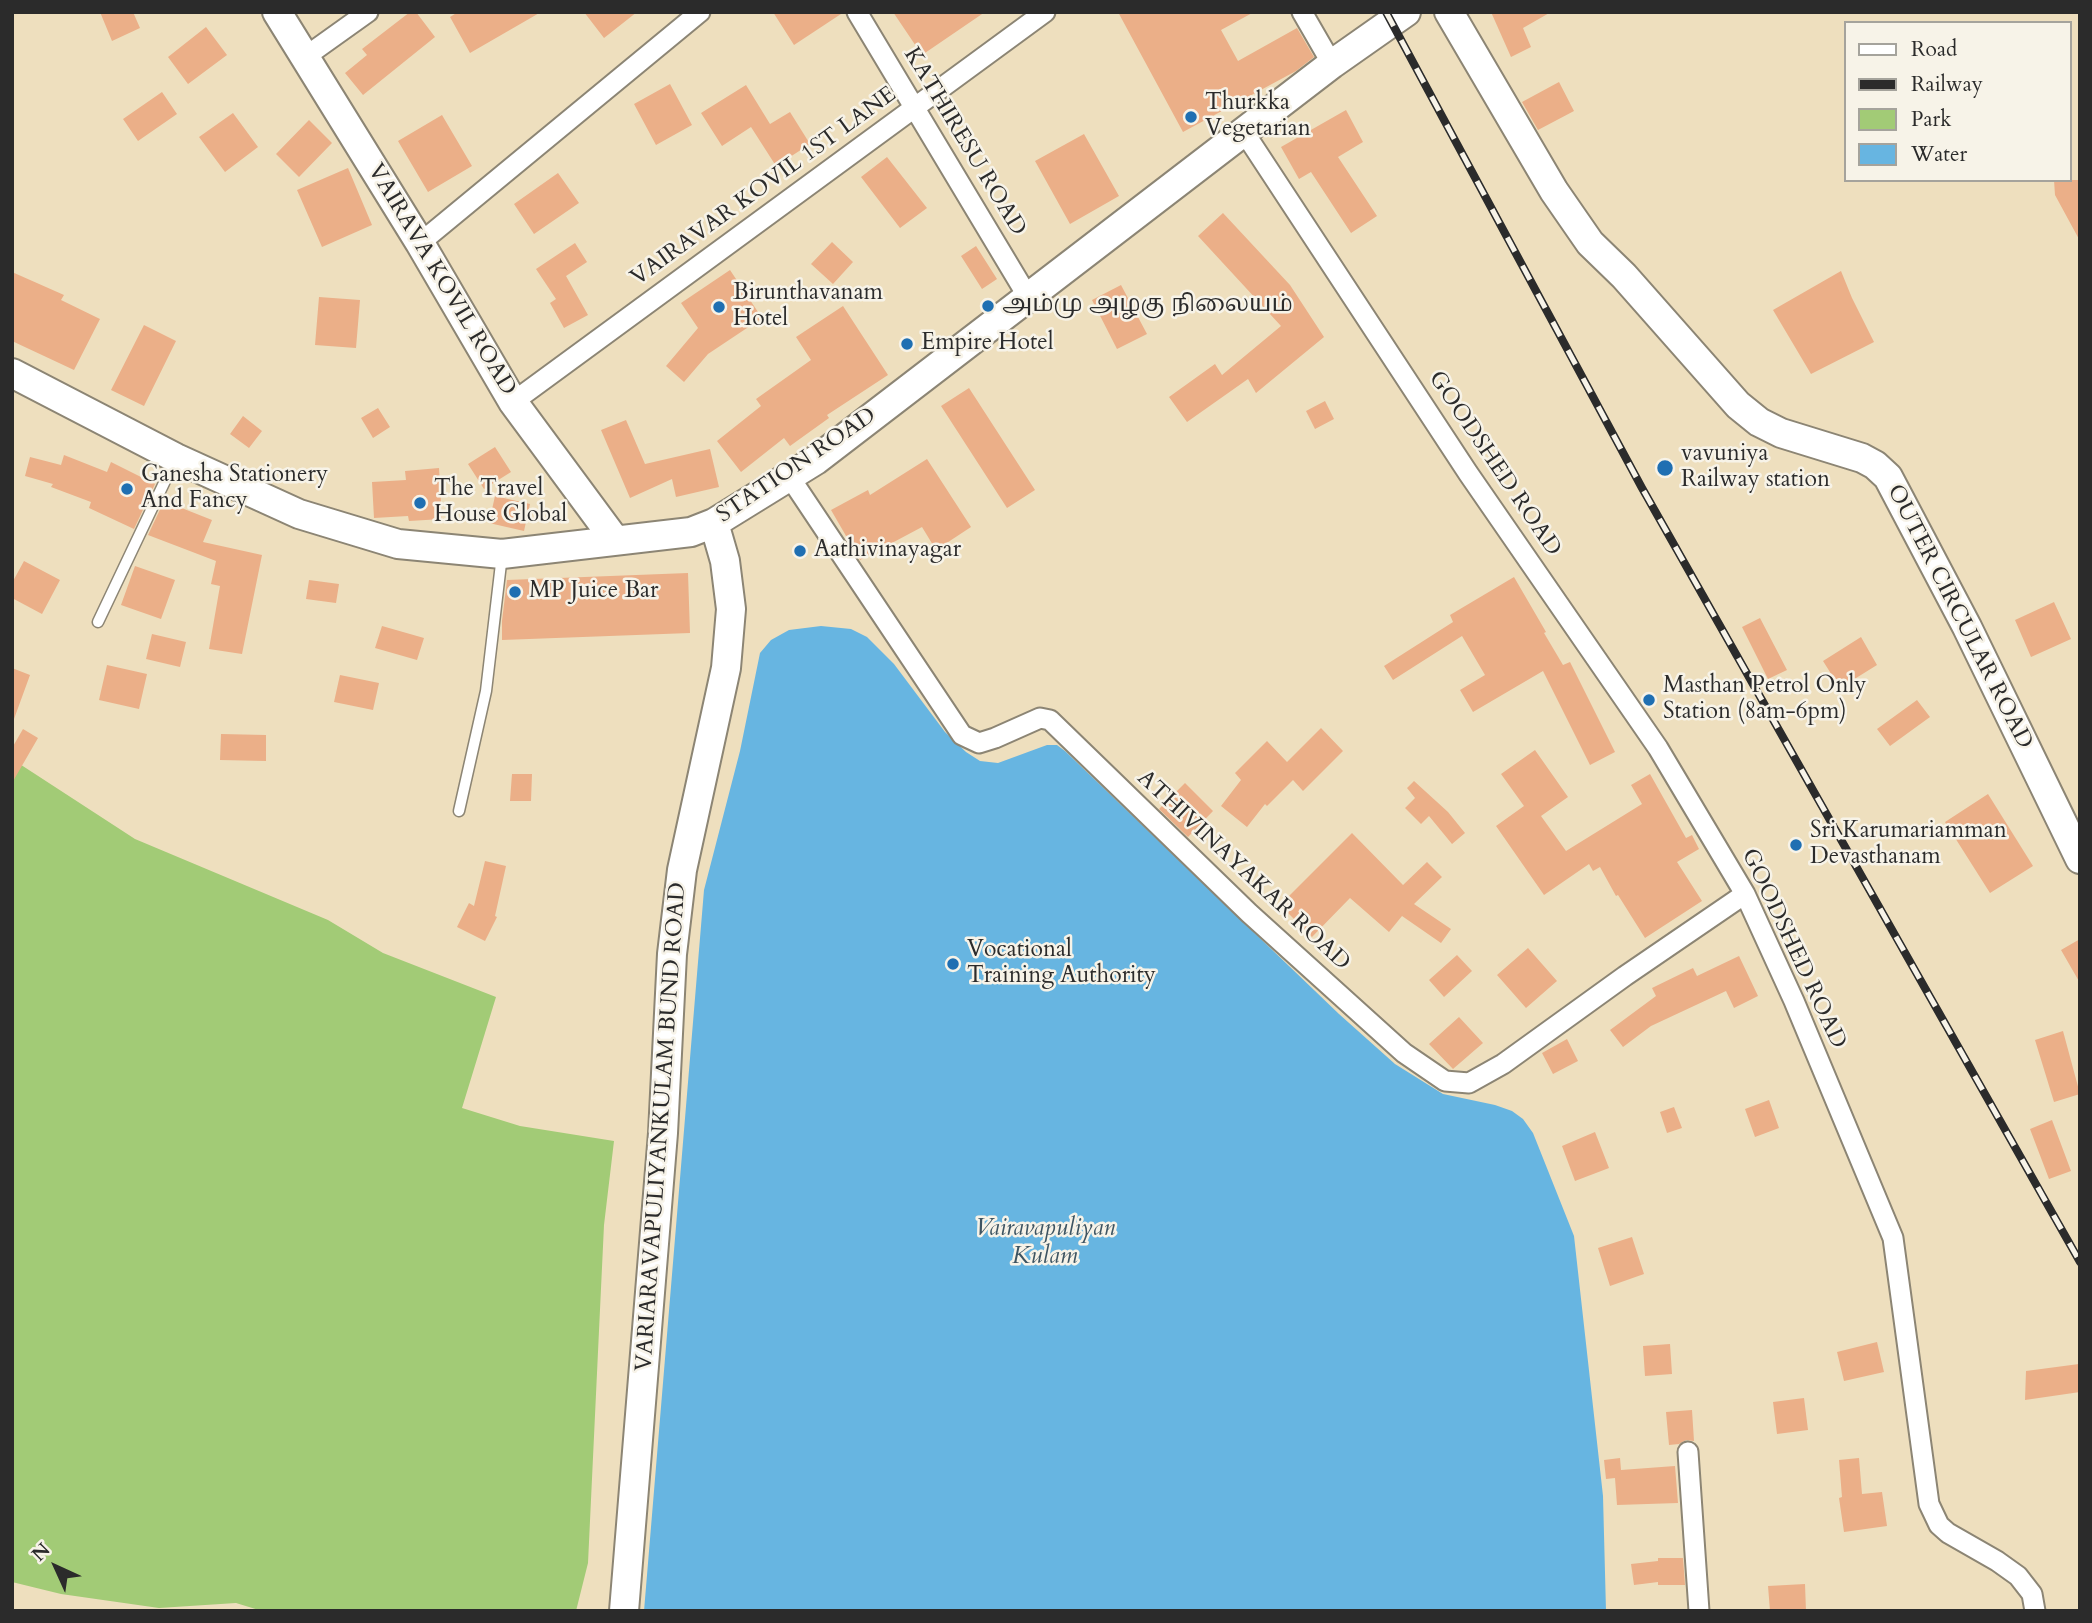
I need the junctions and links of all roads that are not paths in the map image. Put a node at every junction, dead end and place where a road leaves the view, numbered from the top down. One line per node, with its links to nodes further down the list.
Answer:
1 (277, 12): 9 (street, VAIRAVA KOVIL ROAD)
2 (368, 12): 9 (street)
3 (700, 12): 13 (street)
4 (857, 12): 11 (street, KATHIRESU ROAD)
5 (1045, 12): 11 (street, VAIRAVAR KOVIL 1ST LANE)
6 (1302, 12): 10 (street)
7 (1406, 12): 10 (street, STATION ROAD)
8 (1448, 12): 24 (street, OUTER CIRCULAR ROAD)
9 (305, 57): 13 (street, VAIRAVA KOVIL ROAD)
10 (1332, 65): 12 (street, STATION ROAD)
11 (914, 107): 14 (street, KATHIRESU ROAD); 16 (street, VAIRAVAR KOVIL 1ST LANE)
12 (1244, 132): 14 (street, STATION ROAD); 25 (street, GOODSHED ROAD)
13 (420, 243): 16 (street, VAIRAVA KOVIL ROAD)
14 (1028, 297): 18 (street, STATION ROAD)
15 (12, 373): 17 (street, STATION ROAD)
16 (513, 402): 20 (street, VAIRAVA KOVIL ROAD)
17 (176, 458): 21 (street, STATION ROAD); 22 (lane)
18 (789, 476): 19 (street, STATION ROAD); 25 (street, ATHIVINAYAKAR ROAD)
19 (714, 523): 20 (street, STATION ROAD); 27 (street, VARIARAVAPULIYANKULAM BUND ROAD)
20 (615, 540): 21 (street, STATION ROAD)
21 (502, 554): 23 (lane)
22 (98, 622)
23 (459, 811)
24 (2080, 859)
25 (1745, 894): 29 (street, GOODSHED ROAD)
26 (1688, 1452): 28 (street)
27 (624, 1611)
28 (1699, 1611)
29 (2035, 1611)

